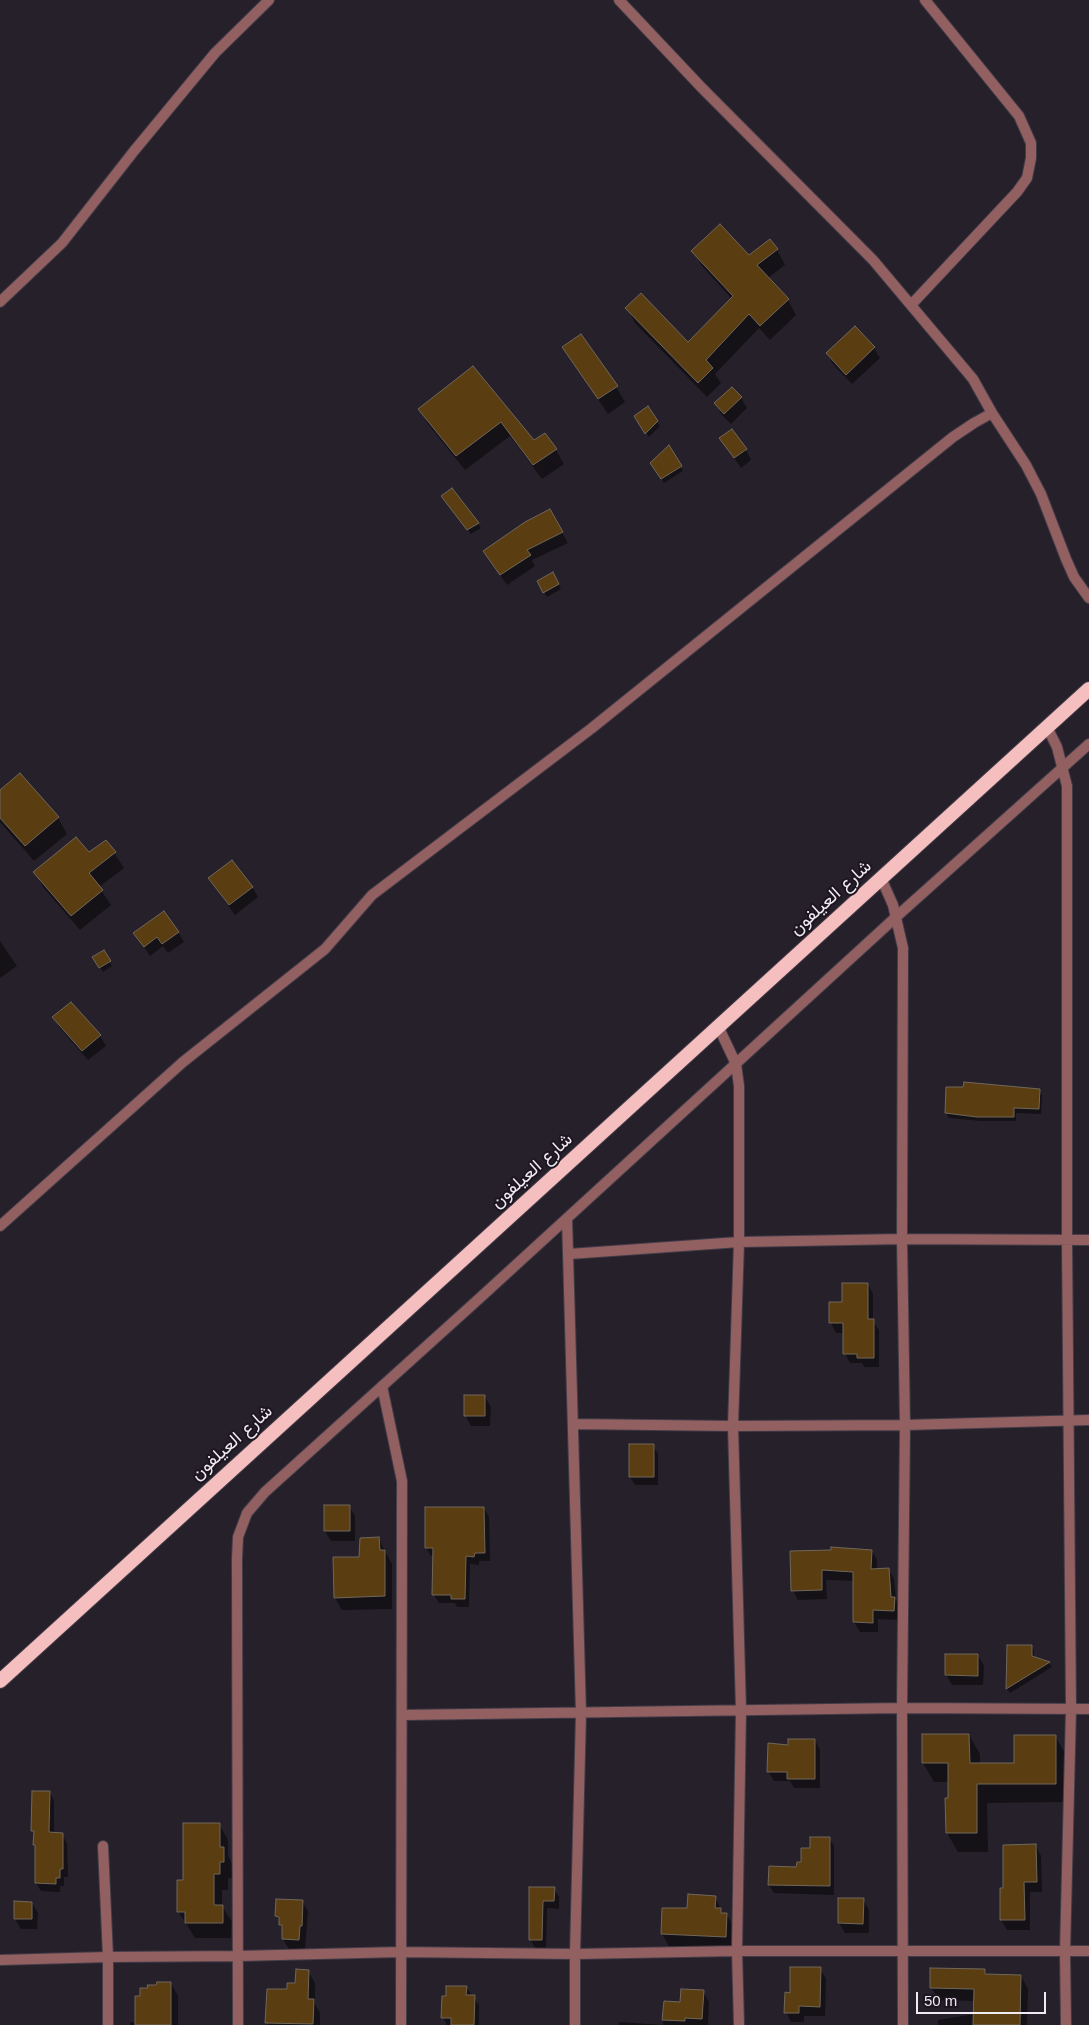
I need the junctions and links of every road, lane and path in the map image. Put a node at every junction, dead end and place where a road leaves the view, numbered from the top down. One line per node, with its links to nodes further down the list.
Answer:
1 (269, 0): 4 (street)
2 (619, 0): 5 (street)
3 (925, 0): 5 (street)
4 (0, 302)
5 (911, 306): 6 (street)
6 (992, 413): 7 (street); 17 (street)
7 (1089, 598)
8 (1089, 689): 9 (highway, شارع العيلفون)
9 (1047, 727): 11 (street); 12 (highway, شارع العيلفون)
10 (1089, 744): 11 (street)
11 (1064, 767): 13 (street); 19 (street)
12 (881, 878): 13 (street); 14 (highway, شارع العيلفون)
13 (896, 917): 15 (street); 18 (street)
14 (718, 1026): 15 (street); 29 (highway, شارع العيلفون)
15 (736, 1064): 16 (street); 21 (street)
16 (568, 1218): 22 (street); 23 (street)
17 (0, 1226)
18 (902, 1239): 19 (street); 21 (street); 27 (street)
19 (1067, 1240): 20 (street); 25 (street)
20 (1089, 1240)
21 (739, 1242): 22 (street); 28 (street)
22 (569, 1254): 26 (street)
23 (382, 1386): 35 (street); 43 (street)
24 (1089, 1420): 25 (street)
25 (1069, 1421): 27 (street); 31 (street)
26 (573, 1424): 28 (street); 34 (street)
27 (905, 1425): 28 (street); 30 (street)
28 (734, 1426): 33 (street)
29 (0, 1680)
30 (902, 1708): 31 (street); 33 (street); 40 (street)
31 (1071, 1709): 32 (street); 41 (street)
32 (1089, 1709)
33 (741, 1710): 34 (street); 37 (street)
34 (581, 1713): 35 (street); 42 (street)
35 (402, 1715): 39 (street)
36 (103, 1846): 44 (street)
37 (737, 1951): 40 (street); 42 (street); 50 (street)
38 (1089, 1951): 41 (street)
39 (400, 1952): 42 (street); 43 (street); 48 (street)
40 (903, 1952): 41 (street); 51 (street)
41 (1065, 1952): 52 (street)
42 (575, 1954): 49 (street)
43 (238, 1956): 44 (street); 47 (street)
44 (108, 1957): 45 (street); 46 (street)
45 (0, 1960)
46 (108, 2025)
47 (238, 2025)
48 (401, 2025)
49 (575, 2025)
50 (739, 2025)
51 (903, 2025)
52 (1066, 2025)

